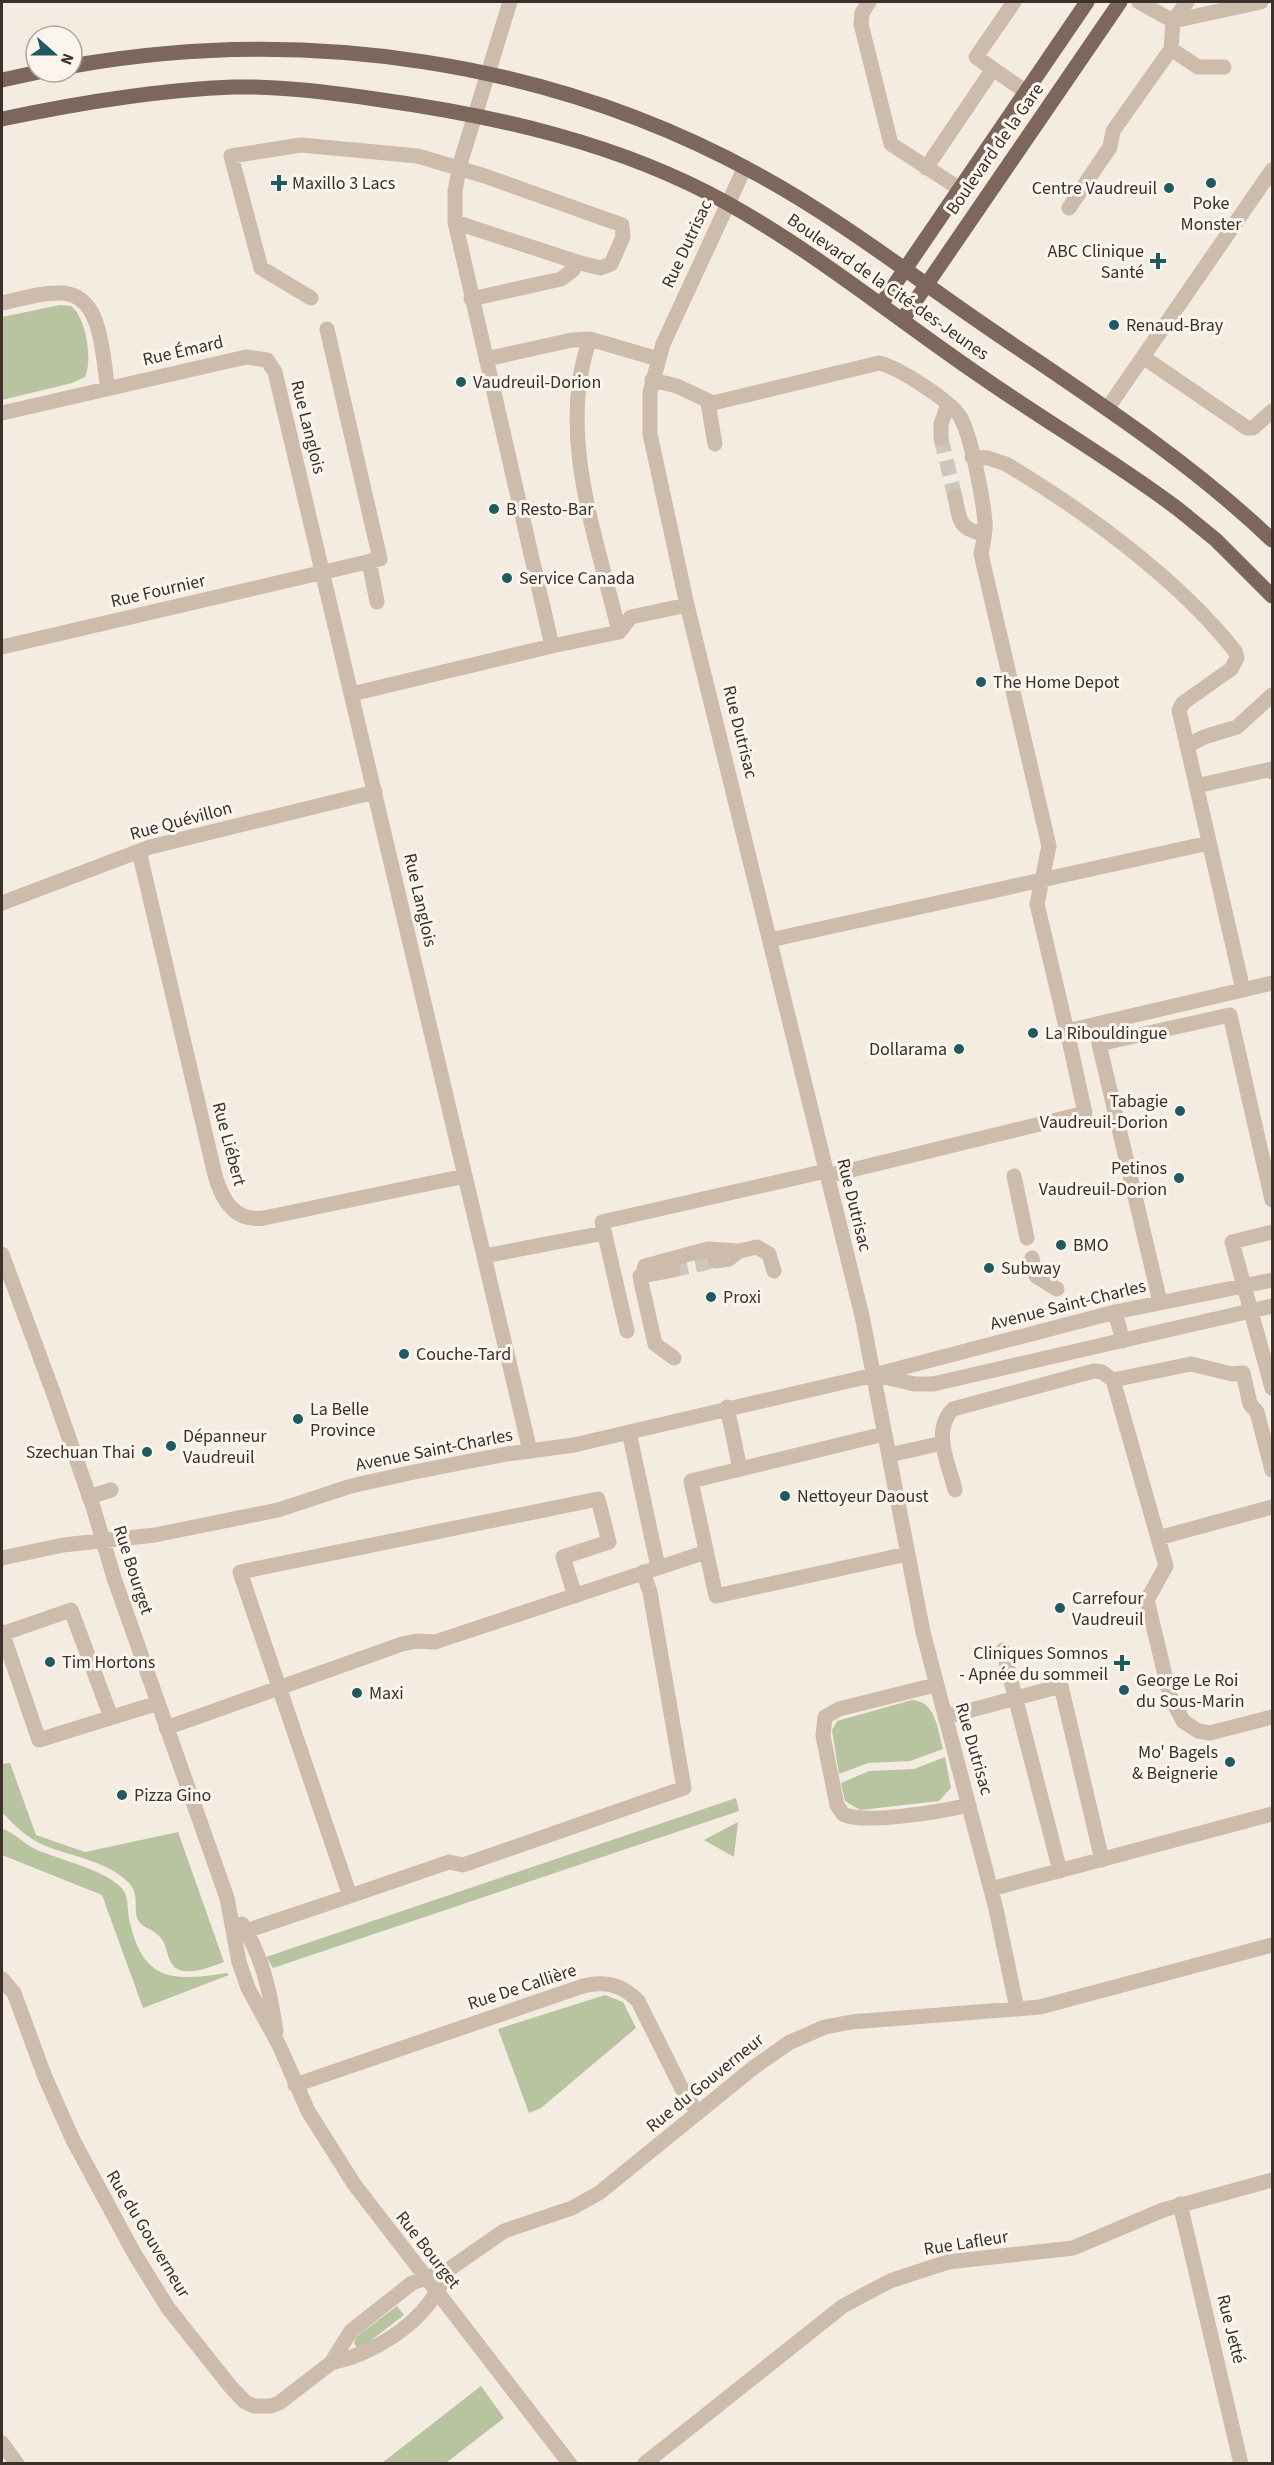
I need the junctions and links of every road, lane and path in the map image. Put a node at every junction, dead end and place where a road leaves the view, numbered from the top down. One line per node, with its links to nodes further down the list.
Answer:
1 (510, 2): 14 (street)
2 (869, 2): 22 (street)
3 (1014, 2): 13 (street)
4 (1087, 2): 17 (main road, Boulevard de la Gare)
5 (1120, 2): 30 (main road, Boulevard de la Gare)
6 (1139, 2): 9 (street)
7 (1187, 2): 9 (street)
8 (1261, 2): 9 (street)
9 (1173, 21): 10 (street)
10 (1171, 49): 12 (street); 26 (street)
11 (84, 64): 14 (main road, Boulevard de la Cité-des-Jeunes)
12 (1224, 67)
13 (993, 69): 17 (street); 22 (street)
14 (490, 74): 18 (street); 20 (main road, Boulevard de la Cité-des-Jeunes)
15 (24, 75): 16 (main road)
16 (2, 80)
17 (1026, 92): 24 (main road, Boulevard de la Gare)
18 (475, 114): 19 (main road, Boulevard de la Cité-des-Jeunes); 21 (street); 25 (main road, Boulevard de la Cité-des-Jeunes)
19 (2, 119)
20 (745, 167): 25 (street, Rue Dutrisac); 29 (main road, Boulevard de la Cité-des-Jeunes)
21 (459, 168): 27 (street); 28 (street); 31 (street)
22 (926, 168): 24 (street)
23 (1272, 170): 38 (street)
24 (960, 189): 29 (main road, Boulevard de la Gare)
25 (727, 203): 34 (main road, Boulevard de la Cité-des-Jeunes); 40 (street, Rue Dutrisac)
26 (1068, 208)
27 (455, 222): 28 (street); 32 (street)
28 (577, 262): 32 (street)
29 (904, 269): 30 (main road, Boulevard de la Cité-des-Jeunes); 34 (main road, Boulevard de la Gare)
30 (927, 285): 35 (main road, Boulevard de la Gare); 46 (main road, Boulevard de la Cité-des-Jeunes)
31 (311, 298)
32 (471, 299): 39 (street)
33 (2, 303): 43 (street)
34 (882, 303): 35 (main road, Boulevard de la Cité-des-Jeunes)
35 (903, 319): 57 (main road, Boulevard de la Cité-des-Jeunes)
36 (327, 329): 55 (street)
37 (590, 339): 39 (street); 40 (street); 60 (street)
38 (1143, 357): 46 (street); 47 (street)
39 (486, 359): 61 (street)
40 (658, 359): 42 (street, Rue Dutrisac)
41 (267, 360): 43 (street, Rue Émard); 56 (street, Rue Langlois)
42 (652, 380): 44 (street); 59 (street, Rue Dutrisac)
43 (108, 389): 48 (street, Rue Émard)
44 (708, 403): 45 (street); 50 (street)
45 (948, 404): 49 (street); 51 (street)
46 (1107, 409): 54 (main road, Boulevard de la Cité-des-Jeunes)
47 (1272, 411)
48 (2, 413)
49 (941, 438)
50 (716, 444)
51 (972, 457): 53 (street); 65 (street)
52 (955, 497): 53 (street)
53 (984, 534): 71 (street)
54 (1272, 540)
55 (369, 561): 56 (street, Rue Fournier); 58 (street)
56 (323, 572): 62 (street, Rue Fournier); 63 (street, Rue Langlois)
57 (1272, 597)
58 (377, 602)
59 (687, 605): 60 (street); 73 (street, Rue Dutrisac)
60 (619, 632): 61 (street)
61 (552, 646): 63 (street)
62 (2, 647)
63 (352, 694): 68 (street, Rue Langlois)
64 (1272, 695): 65 (street)
65 (1187, 746): 67 (street)
66 (1272, 772): 67 (street)
67 (1196, 786): 69 (street)
68 (375, 792): 70 (street, Rue Quévillon); 78 (street, Rue Langlois)
69 (1209, 843): 71 (street); 75 (street)
70 (139, 851): 72 (street, Rue Quévillon); 78 (street, Rue Liébert)
71 (1041, 880): 73 (street); 76 (street)
72 (2, 903)
73 (770, 940): 77 (street, Rue Dutrisac)
74 (1272, 983): 75 (street)
75 (1243, 990): 76 (street)
76 (1067, 1031): 77 (street)
77 (826, 1174): 82 (street); 103 (street, Rue Dutrisac)
78 (465, 1176): 86 (street, Rue Langlois)
79 (1014, 1176): 83 (street)
80 (1272, 1200): 96 (street)
81 (1272, 1232): 94 (street)
82 (604, 1233): 86 (street); 100 (street)
83 (1027, 1238)
84 (739, 1251): 88 (street); 90 (street); 91 (street)
85 (2, 1254): 92 (street, Rue Bourget)
86 (484, 1256): 110 (street, Rue Langlois)
87 (1032, 1258): 95 (street)
88 (715, 1261)
89 (673, 1270): 91 (street)
90 (774, 1271)
91 (640, 1276): 102 (street)
92 (6, 1280): 116 (street, Rue Bourget)
93 (1272, 1280): 94 (street, Avenue Saint-Charles)
94 (1242, 1286): 96 (street, Avenue Saint-Charles); 98 (street)
95 (1057, 1289)
96 (1160, 1302): 99 (street, Avenue Saint-Charles)
97 (1272, 1306): 98 (street, Avenue Saint-Charles)
98 (1250, 1310): 101 (street, Avenue Saint-Charles); 105 (street)
99 (1115, 1312): 101 (street); 103 (street, Avenue Saint-Charles)
100 (627, 1331)
101 (1123, 1341): 103 (street, Avenue Saint-Charles)
102 (674, 1358)
103 (874, 1375): 106 (street, Avenue Saint-Charles); 108 (street, Rue Dutrisac)
104 (1113, 1380): 109 (street); 113 (street); 118 (street)
105 (1272, 1388)
106 (727, 1407): 107 (street, Avenue Saint-Charles); 112 (street)
107 (629, 1432): 110 (street, Avenue Saint-Charles); 123 (street)
108 (884, 1434): 111 (street, Rue Dutrisac); 112 (street)
109 (943, 1443): 111 (street); 115 (street)
110 (530, 1451): 119 (street, Avenue Saint-Charles)
111 (889, 1455): 121 (street, Rue Dutrisac)
112 (740, 1469): 120 (street)
113 (1272, 1470)
114 (111, 1490): 116 (street)
115 (955, 1490)
116 (89, 1497): 119 (street, Rue Bourget)
117 (1272, 1507): 118 (street)
118 (1158, 1538): 133 (street)
119 (104, 1542): 122 (street, Avenue Saint-Charles); 131 (street, Rue Bourget)
120 (706, 1552): 121 (street); 123 (street)
121 (907, 1554): 128 (street, Rue Dutrisac)
122 (2, 1558)
123 (658, 1567): 124 (street)
124 (643, 1572): 125 (street); 141 (street)
125 (575, 1596): 129 (street); 129 (street)
126 (2, 1633): 134 (street); 134 (street)
127 (1003, 1650): 130 (street)
128 (936, 1685): 132 (street, Rue Dutrisac); 136 (street)
129 (281, 1688): 135 (street); 141 (street)
130 (1015, 1698): 132 (street); 138 (street); 139 (street)
131 (158, 1703): 134 (street); 135 (street, Rue Bourget)
132 (945, 1717): 136 (street, Rue Dutrisac)
133 (1272, 1717)
134 (111, 1718)
135 (166, 1728): 142 (street, Rue Bourget)
136 (969, 1805): 140 (street, Rue Dutrisac)
137 (1272, 1814): 138 (street)
138 (1102, 1860): 139 (street)
139 (1060, 1871): 140 (street)
140 (991, 1889): 145 (street, Rue Dutrisac)
141 (350, 1896): 142 (street)
142 (240, 1933): 146 (street, Rue Bourget); 146 (street, Rue Bourget)
143 (1272, 1945): 145 (street)
144 (2, 1979): 154 (street, Rue du Gouverneur)
145 (1017, 2009): 148 (street, Rue du Gouverneur)
146 (279, 2045): 147 (street, Rue Bourget)
147 (295, 2085): 148 (street, Rue De Callière); 152 (street, Rue Bourget)
148 (698, 2113): 151 (street, Rue du Gouverneur)
149 (1272, 2180): 150 (street, Rue Lafleur)
150 (1180, 2204): 158 (street, Rue Lafleur); 159 (street, Rue Jetté)
151 (448, 2270): 152 (street, Rue du Gouverneur); 153 (street, Rue du Gouverneur)
152 (426, 2278): 153 (street, Rue Bourget); 154 (street, Rue du Gouverneur)
153 (437, 2293): 154 (street, Rue du Gouverneur); 157 (street, Rue Bourget)
154 (331, 2363)
155 (2, 2443): 156 (street)
156 (17, 2463)
157 (570, 2463)
158 (644, 2463)
159 (1241, 2463)

